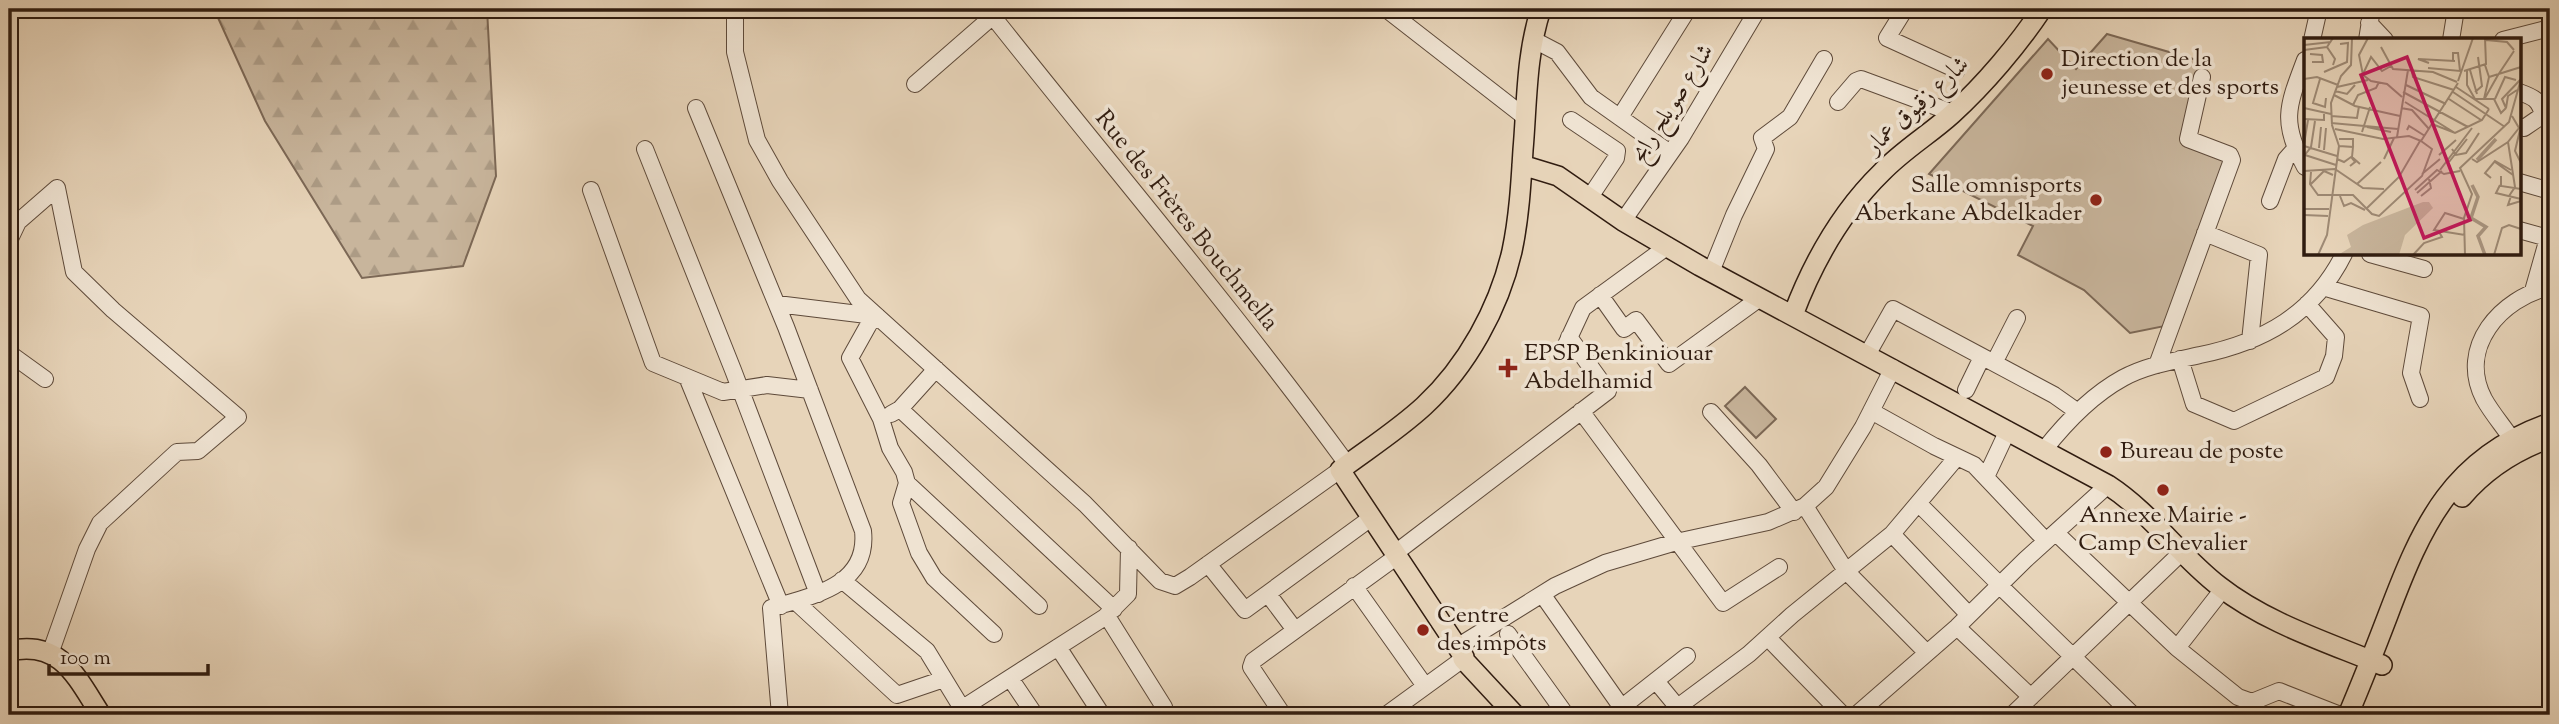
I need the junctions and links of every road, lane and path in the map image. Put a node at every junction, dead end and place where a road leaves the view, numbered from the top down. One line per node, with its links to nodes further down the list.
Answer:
1 (735, 9): 60 (street)
2 (1386, 9): 29 (street)
3 (1541, 9): 18 (main road)
4 (1688, 9): 28 (street)
5 (1758, 9): 34 (street, شارع صويلح رابح)
6 (1905, 9): 21 (street)
7 (2042, 9): 27 (main road, شارع زقيوق عمار)
8 (2319, 9): 13 (street)
9 (2456, 9): 16 (street)
10 (990, 13): 23 (street); 88 (street, Rue des Frères Bouchmella)
11 (2371, 16): 14 (street); 15 (street)
12 (2550, 28): 17 (street)
13 (2312, 38)
14 (2367, 38)
15 (2384, 38)
16 (2451, 38)
17 (2511, 38)
18 (1534, 40): 28 (street); 29 (main road)
19 (1824, 59): 51 (street)
20 (2304, 63): 33 (street)
21 (1957, 70)
22 (2202, 77): 44 (street)
23 (915, 84)
24 (2520, 92): 31 (street)
25 (1839, 102): 27 (street)
26 (696, 108): 57 (street)
27 (1953, 113): 59 (main road, شارع زقيوق عمار)
28 (1620, 117): 34 (street)
29 (1526, 118): 35 (main road)
30 (1571, 120): 40 (street)
31 (2520, 127)
32 (645, 149): 74 (street)
33 (2295, 149): 36 (street); 41 (street)
34 (1670, 153): 42 (street, شارع صويلح رابح)
35 (1522, 165): 40 (main road); 88 (main road)
36 (2304, 165)
37 (2520, 182): 39 (street)
38 (591, 190): 70 (street)
39 (2550, 191)
40 (1590, 197): 42 (main road)
41 (2270, 201)
42 (1623, 221): 47 (main road)
43 (2520, 230): 45 (street)
44 (2205, 233): 62 (street); 67 (street)
45 (2549, 235): 54 (street)
46 (9, 241): 125 (street)
47 (1668, 246): 51 (main road); 55 (street)
48 (2343, 256): 52 (street)
49 (2377, 256): 50 (street)
50 (2424, 269)
51 (1711, 272): 56 (main road)
52 (2323, 287): 58 (street); 75 (street)
53 (2550, 287): 54 (street)
54 (2533, 291): 85 (street)
55 (1600, 295): 56 (street); 77 (street)
56 (1760, 298): 59 (main road)
57 (777, 304): 60 (street); 72 (street)
58 (2307, 304): 62 (street); 65 (street)
59 (1793, 315): 64 (main road)
60 (877, 316): 69 (street); 81 (street)
61 (2018, 318): 66 (street)
62 (2250, 341): 65 (street)
63 (9, 353): 71 (street)
64 (1867, 355): 66 (street); 68 (main road)
65 (2180, 359): 67 (street)
66 (1988, 360): 73 (street); 80 (street)
67 (2157, 365): 80 (street)
68 (1893, 368): 78 (street); 83 (main road)
69 (936, 369): 76 (street); 98 (street)
70 (687, 377): 74 (street); 111 (street)
71 (45, 379)
72 (810, 390): 74 (street); 104 (street)
73 (1966, 390)
74 (741, 391): 108 (street)
75 (2420, 399)
76 (900, 409): 81 (street); 114 (street)
77 (1581, 411): 97 (street); 100 (street)
78 (1871, 411): 87 (street); 93 (street)
79 (1711, 412): 93 (street)
80 (2078, 412): 86 (street)
81 (881, 419): 90 (street)
82 (2550, 423): 85 (main road)
83 (2008, 430): 86 (main road); 89 (street)
84 (2550, 438): 85 (main road)
85 (2516, 445): 128 (main road)
86 (2044, 450): 91 (main road)
87 (1958, 457): 89 (street); 92 (street)
88 (1343, 467): 94 (main road); 101 (street)
89 (1986, 477): 96 (street)
90 (907, 483): 113 (street); 117 (street)
91 (2108, 485): 96 (street); 99 (main road)
92 (1919, 504): 95 (street); 105 (street)
93 (1800, 509): 97 (street); 103 (street)
94 (1371, 518): 100 (main road); 109 (street)
95 (1892, 534): 103 (street); 115 (street)
96 (2051, 537): 105 (street); 112 (street)
97 (1675, 542): 102 (street); 110 (street)
98 (1129, 548): 101 (street); 114 (street)
99 (2182, 552): 107 (main road); 112 (street)
100 (1395, 555): 106 (street); 123 (main road)
101 (1208, 564): 109 (street)
102 (1779, 567)
103 (1846, 571): 119 (street); 124 (street)
104 (842, 580): 108 (street); 130 (street)
105 (1999, 585): 115 (street); 127 (street)
106 (1353, 586): 116 (street); 132 (street)
107 (2223, 589): 121 (street); 128 (main road)
108 (818, 594): 111 (street)
109 (1268, 594): 116 (street)
110 (1542, 594): 123 (street); 136 (street)
111 (788, 603): 130 (street); 140 (street)
112 (2129, 603): 121 (street); 127 (street)
113 (1039, 606)
114 (1110, 612): 120 (street); 134 (street)
115 (1963, 621): 124 (street); 133 (street)
116 (1295, 630): 143 (street)
117 (994, 634)
118 (1508, 634): 146 (street)
119 (1768, 638): 138 (street); 147 (street)
120 (1058, 647): 129 (street); 142 (street)
121 (2177, 648): 135 (street)
122 (9, 651): 125 (main road)
123 (1460, 653): 132 (street); 145 (main road)
124 (1927, 653): 148 (street)
125 (50, 654): 139 (main road)
126 (1687, 656): 131 (street)
127 (2073, 657): 133 (street); 150 (street)
128 (2376, 663): 152 (main road); 153 (main road)
129 (1010, 678): 137 (street); 141 (street)
130 (944, 679): 137 (street)
131 (1656, 681): 136 (street); 138 (street)
132 (1425, 686): 144 (street)
133 (2031, 697): 149 (street)
134 (1164, 707)
135 (2249, 709): 151 (street)
136 (1617, 711)
137 (960, 713)
138 (1676, 713)
139 (101, 715)
140 (780, 715)
141 (1035, 715)
142 (1102, 715)
143 (1283, 715)
144 (1386, 715)
145 (1514, 715)
146 (1566, 715)
147 (1843, 715)
148 (1856, 715)
149 (2012, 715)
150 (2133, 715)
151 (2340, 715)
152 (2348, 715)
153 (2362, 715)

